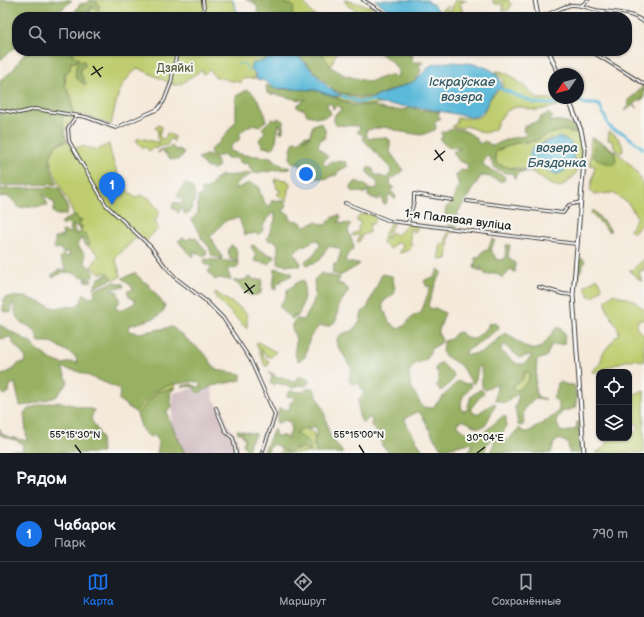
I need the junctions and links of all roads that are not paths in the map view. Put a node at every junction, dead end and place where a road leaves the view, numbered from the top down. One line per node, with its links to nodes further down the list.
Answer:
1 (203, 0): 6 (street)
2 (363, 0): 7 (street)
3 (535, 0): 8 (main road)
4 (588, 0): 5 (street)
5 (582, 5): 9 (street); 10 (street)
6 (202, 12)
7 (381, 12)
8 (539, 12)
9 (551, 12)
10 (616, 12)
11 (632, 14): 12 (street)
12 (644, 22)
13 (176, 56): 20 (street)
14 (551, 56): 16 (main road)
15 (599, 56): 17 (street)
16 (556, 68)
17 (644, 84)
18 (570, 104): 24 (main road)
19 (0, 110): 20 (street)
20 (76, 116): 31 (street)
21 (452, 200): 25 (street)
22 (467, 201): 24 (street)
23 (345, 202): 25 (street, 1-я Палявая вуліца)
24 (581, 202): 26 (main road)
25 (408, 223): 26 (street, 1-я Палявая вуліца)
26 (577, 244): 28 (main road)
27 (539, 287): 28 (street)
28 (573, 295): 32 (main road)
29 (216, 408): 30 (street)
30 (236, 453)
31 (262, 453)
32 (584, 453)

